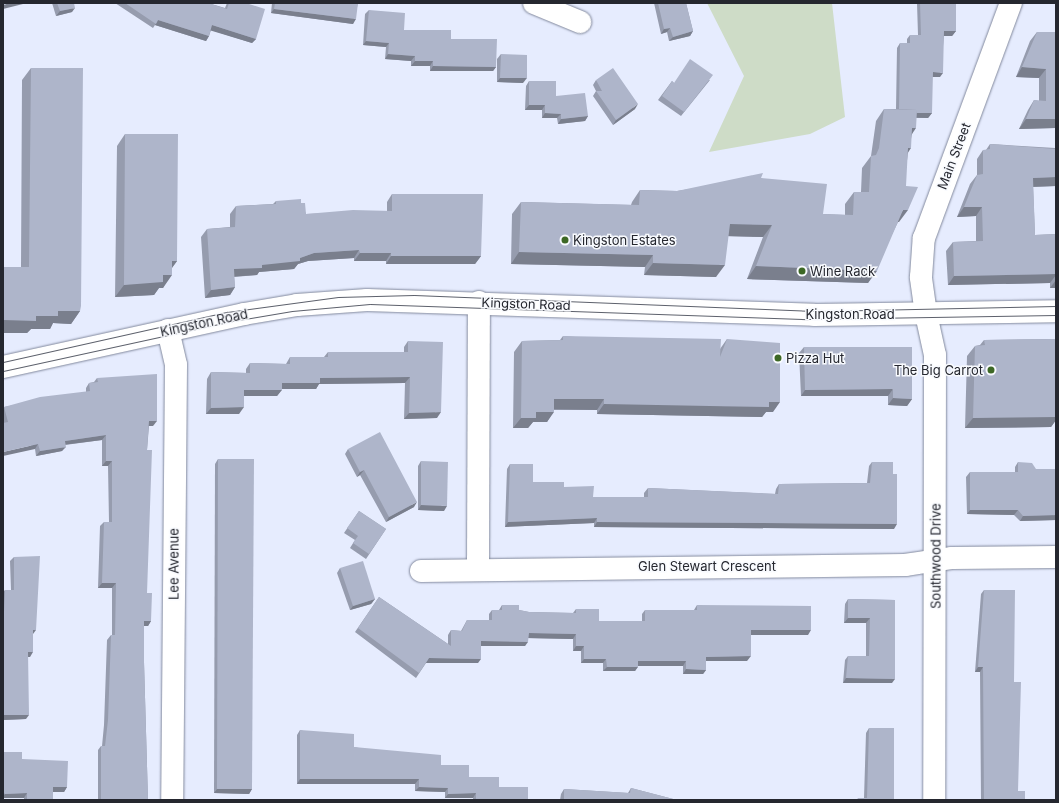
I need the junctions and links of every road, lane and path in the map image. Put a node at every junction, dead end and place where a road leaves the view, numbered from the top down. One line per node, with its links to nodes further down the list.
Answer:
1 (534, 3): 3 (street)
2 (1011, 3): 6 (street, Main Street)
3 (580, 22)
4 (479, 302): 6 (street, Kingston Road); 7 (street, Kingston Road); 11 (street)
5 (1056, 311): 6 (street, Kingston Road)
6 (926, 314): 10 (street, Southwood Drive)
7 (168, 330): 8 (street, Kingston Road); 13 (street, Lee Avenue)
8 (3, 367)
9 (1056, 557): 10 (street, Glen Stewart Crescent)
10 (936, 562): 11 (street, Glen Stewart Crescent); 14 (street, Southwood Drive)
11 (478, 568): 12 (street, Glen Stewart Crescent)
12 (421, 571)
13 (172, 800)
14 (934, 800)

